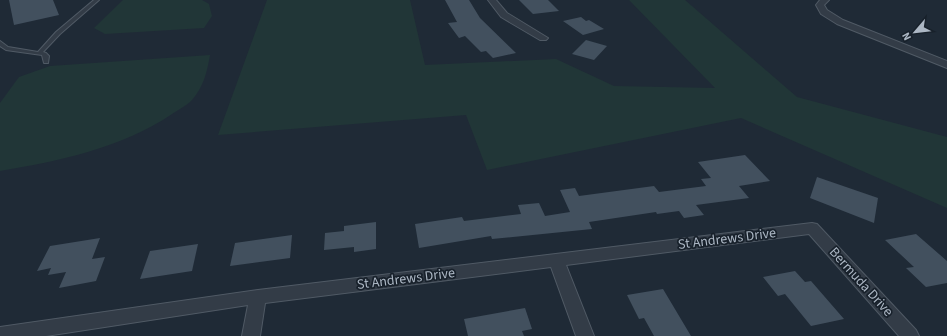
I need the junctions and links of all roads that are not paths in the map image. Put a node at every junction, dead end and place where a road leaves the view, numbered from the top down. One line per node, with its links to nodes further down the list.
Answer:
1 (97, 0): 6 (lane)
2 (492, 0): 4 (street)
3 (825, 0): 8 (street)
4 (543, 38)
5 (0, 43): 6 (lane)
6 (40, 53): 7 (lane)
7 (46, 62)
8 (947, 65)
9 (812, 228): 10 (street, St Andrews Drive); 15 (street, Bermuda Drive)
10 (556, 260): 11 (street, St Andrews Drive); 14 (street)
11 (258, 297): 12 (street, St Andrews Drive); 13 (street)
12 (0, 335)
13 (251, 336)
14 (584, 336)
15 (910, 336)

